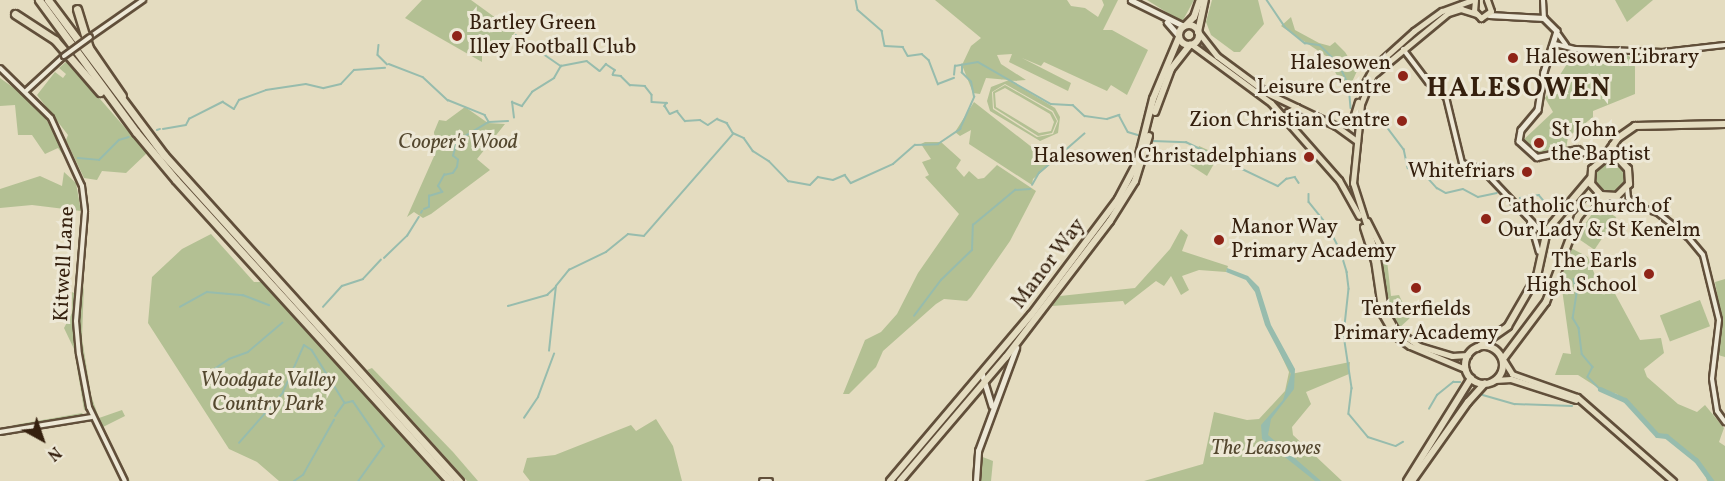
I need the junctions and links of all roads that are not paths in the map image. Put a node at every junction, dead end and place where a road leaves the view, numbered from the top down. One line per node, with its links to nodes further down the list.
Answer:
1 (39, 0): 32 (highway)
2 (48, 0): 35 (highway)
3 (143, 0): 27 (street, bridge)
4 (1131, 0): 16 (main road)
5 (1200, 0): 17 (highway)
6 (1205, 0): 18 (highway)
7 (1474, 0): 12 (main road); 23 (main road)
8 (1543, 0): 15 (street)
9 (1488, 2): 13 (main road); 14 (main road)
10 (77, 9): 35 (highway)
11 (15, 14): 32 (highway)
12 (1476, 14): 13 (main road); 23 (main road)
13 (1489, 15): 14 (main road)
14 (1504, 16): 15 (main road)
15 (1544, 18): 19 (main road)
16 (1164, 20): 17 (main road); 20 (main road)
17 (1185, 26): 18 (highway); 20 (highway, Manor Way)
18 (1198, 33): 21 (highway, Manor Way); 28 (main road)
19 (1558, 34): 22 (main road); 25 (street)
20 (1179, 36): 21 (highway); 57 (highway, Manor Way)
21 (1191, 44): 29 (main road); 51 (highway, Manor Way)
22 (1556, 44): 25 (street); 36 (main road)
23 (1401, 45): 31 (main road); 33 (main road); 47 (street)
24 (1725, 45): 25 (street)
25 (1569, 47)
26 (0, 68): 27 (street, Kitwell Lane)
27 (26, 92): 67 (street, Kitwell Lane)
28 (1297, 107): 29 (main road); 31 (main road)
29 (1290, 123): 42 (main road)
30 (1725, 124): 34 (highway)
31 (1336, 126): 33 (main road)
32 (136, 132): 71 (highway)
33 (1357, 141): 40 (main road)
34 (1613, 145): 37 (highway); 38 (highway)
35 (158, 148): 72 (highway)
36 (1590, 155): 37 (main road); 39 (main road)
37 (1602, 159): 38 (highway); 39 (highway)
38 (1619, 160): 43 (highway)
39 (1592, 169): 41 (highway)
40 (1353, 171): 42 (main road); 46 (main road)
41 (1590, 179): 44 (highway); 48 (highway)
42 (1339, 180): 52 (main road)
43 (1627, 188): 44 (highway); 45 (street)
44 (1608, 197): 45 (street); 55 (highway)
45 (1635, 205): 68 (street)
46 (1360, 209): 49 (main road); 52 (main road)
47 (1529, 219): 48 (street); 50 (street)
48 (1546, 230): 50 (highway)
49 (1379, 245)
50 (1539, 252): 53 (highway)
51 (1023, 335): 61 (highway, Manor Way); 62 (main road)
52 (1410, 344): 54 (main road); 56 (main road)
53 (1477, 348): 54 (highway); 55 (highway)
54 (1468, 355): 56 (highway)
55 (1503, 360): 59 (highway); 65 (main road)
56 (1465, 369): 58 (highway)
57 (982, 373): 61 (main road); 75 (highway, Manor Way)
58 (1470, 378): 60 (highway); 78 (highway)
59 (1495, 380): 60 (highway); 65 (main road)
60 (1485, 383): 79 (highway)
61 (983, 385): 63 (highway, Manor Way); 64 (main road)
62 (998, 394): 64 (main road); 66 (main road)
63 (974, 395): 64 (main road); 76 (highway, Manor Way)
64 (992, 397): 66 (main road)
65 (1584, 403): 80 (main road)
66 (992, 409): 77 (main road)
67 (92, 417): 69 (street); 70 (street, Kitwell Lane)
68 (1725, 422)
69 (0, 432)
70 (125, 481)
71 (450, 481)
72 (459, 481)
73 (762, 481): 74 (street)
74 (770, 481)
75 (890, 481)
76 (900, 481)
77 (976, 481)
78 (1407, 481)
79 (1412, 481)
80 (1673, 481)

